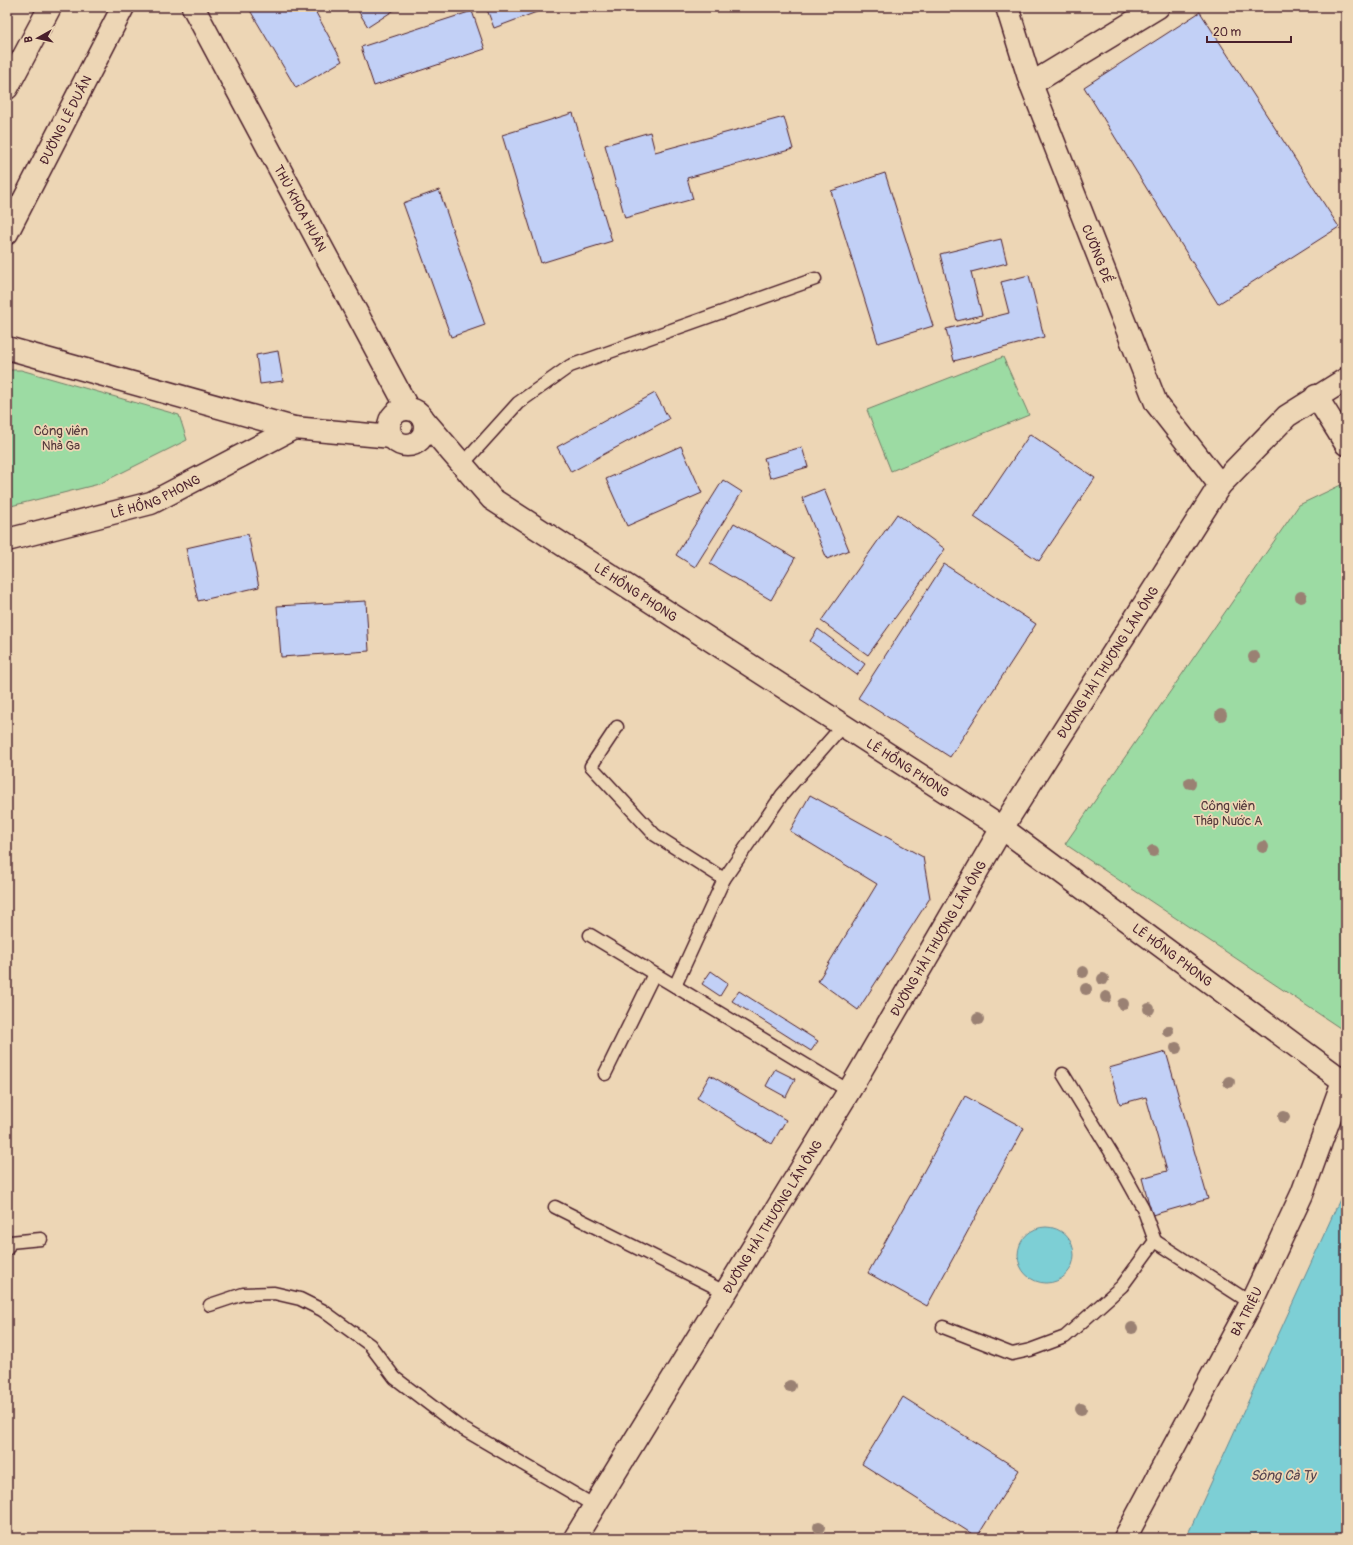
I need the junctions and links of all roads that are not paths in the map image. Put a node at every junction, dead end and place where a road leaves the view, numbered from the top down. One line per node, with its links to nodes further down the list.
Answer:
1 (50, 7): 7 (street)
2 (123, 7): 8 (street, ĐƯỜNG LÊ DUẨN)
3 (193, 7): 13 (street, THỦ KHOA HUÂN)
4 (1006, 7): 6 (street, CƯỜNG ĐỂ)
5 (1158, 7): 6 (street)
6 (1031, 84): 19 (street, CƯỜNG ĐỂ)
7 (7, 88)
8 (7, 233)
9 (815, 279): 18 (lane)
10 (7, 348): 14 (street)
11 (1346, 379): 12 (street, ĐƯỜNG HẢI THƯỢNG LÃN ÔNG)
12 (1316, 396): 16 (street); 19 (street, ĐƯỜNG HẢI THƯỢNG LÃN ÔNG)
13 (416, 414): 15 (street); 17 (street); 18 (street, LÊ HỒNG PHONG)
14 (294, 428): 15 (street); 20 (street, LÊ HỒNG PHONG)
15 (392, 437): 17 (street)
16 (1346, 444)
17 (413, 445): 18 (street, LÊ HỒNG PHONG)
18 (462, 466): 21 (street, LÊ HỒNG PHONG)
19 (1220, 485): 23 (street, ĐƯỜNG HẢI THƯỢNG LÃN ÔNG)
20 (7, 540)
21 (843, 725): 23 (street, LÊ HỒNG PHONG); 24 (lane)
22 (617, 727): 24 (lane)
23 (1002, 828): 30 (street, LÊ HỒNG PHONG); 31 (street, ĐƯỜNG HẢI THƯỢNG LÃN ÔNG)
24 (724, 879): 27 (lane)
25 (590, 935): 26 (lane)
26 (654, 974): 27 (lane); 28 (lane)
27 (675, 986): 31 (lane)
28 (605, 1074)
29 (1063, 1074): 34 (lane)
30 (1345, 1080): 37 (street, BÀ TRIỆU)
31 (849, 1091): 36 (street, ĐƯỜNG HẢI THƯỢNG LÃN ÔNG)
32 (555, 1207): 36 (lane)
33 (41, 1239): 35 (lane)
34 (1155, 1241): 37 (lane); 39 (lane)
35 (7, 1249)
36 (725, 1292): 40 (street, ĐƯỜNG HẢI THƯỢNG LÃN ÔNG)
37 (1251, 1304): 42 (street, BÀ TRIỆU)
38 (210, 1305): 40 (lane)
39 (943, 1327)
40 (595, 1506): 41 (street, ĐƯỜNG HẢI THƯỢNG LÃN ÔNG)
41 (575, 1538)
42 (1125, 1538)

